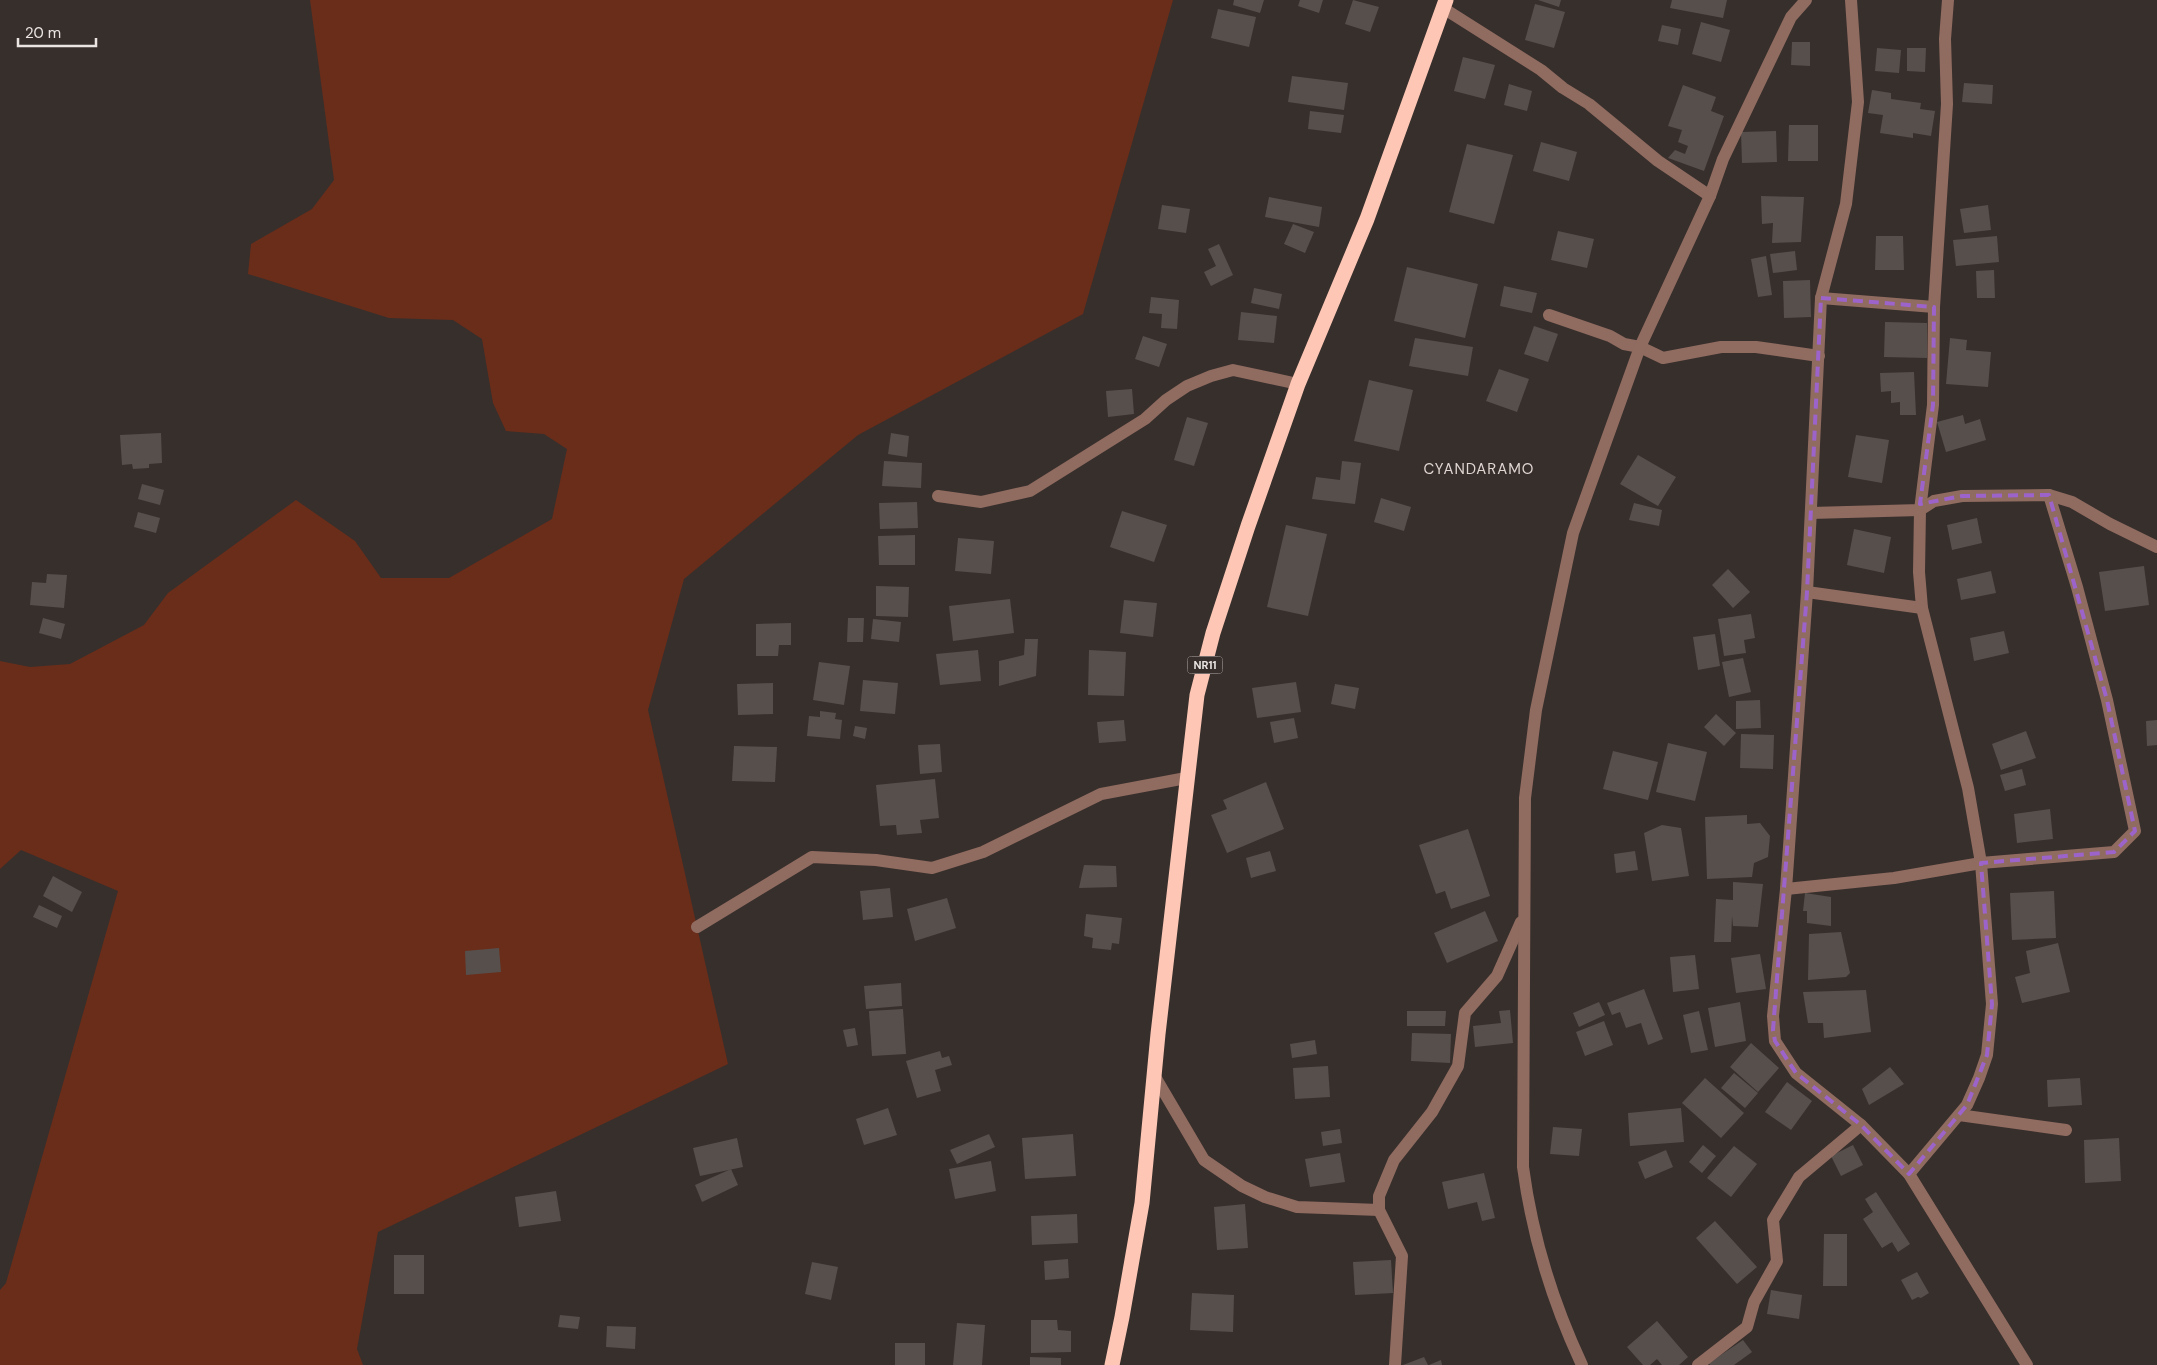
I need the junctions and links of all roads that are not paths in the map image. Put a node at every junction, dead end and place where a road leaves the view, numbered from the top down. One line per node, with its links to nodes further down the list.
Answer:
1 (1806, 0): 5 (street)
2 (1851, 0): 6 (street)
3 (1948, 0): 7 (street)
4 (1445, 4): 5 (street); 11 (highway, NR11)
5 (1710, 196): 9 (street)
6 (1821, 298): 7 (street); 10 (street)
7 (1934, 308): 14 (street)
8 (1549, 315): 9 (street)
9 (1640, 347): 10 (street); 22 (street)
10 (1819, 356): 15 (street)
11 (1298, 384): 13 (street); 19 (highway, NR11)
12 (2049, 495): 14 (street); 16 (street); 20 (street)
13 (938, 496)
14 (1920, 510): 15 (street); 18 (street)
15 (1811, 513): 17 (street)
16 (2157, 547)
17 (1807, 592): 18 (street); 21 (street)
18 (1922, 608): 20 (street)
19 (1186, 778): 23 (street); 24 (highway, NR11)
20 (1981, 863): 21 (street); 25 (street)
21 (1786, 889): 26 (street)
22 (1524, 915): 29 (street); 32 (street)
23 (696, 927)
24 (1154, 1075): 29 (street); 30 (highway, NR11)
25 (1959, 1115): 27 (street); 28 (street)
26 (1861, 1125): 28 (street); 33 (street)
27 (2066, 1130)
28 (1909, 1174): 34 (street)
29 (1379, 1210): 31 (street)
30 (1112, 1365)
31 (1395, 1365)
32 (1582, 1365)
33 (1698, 1365)
34 (2027, 1365)

